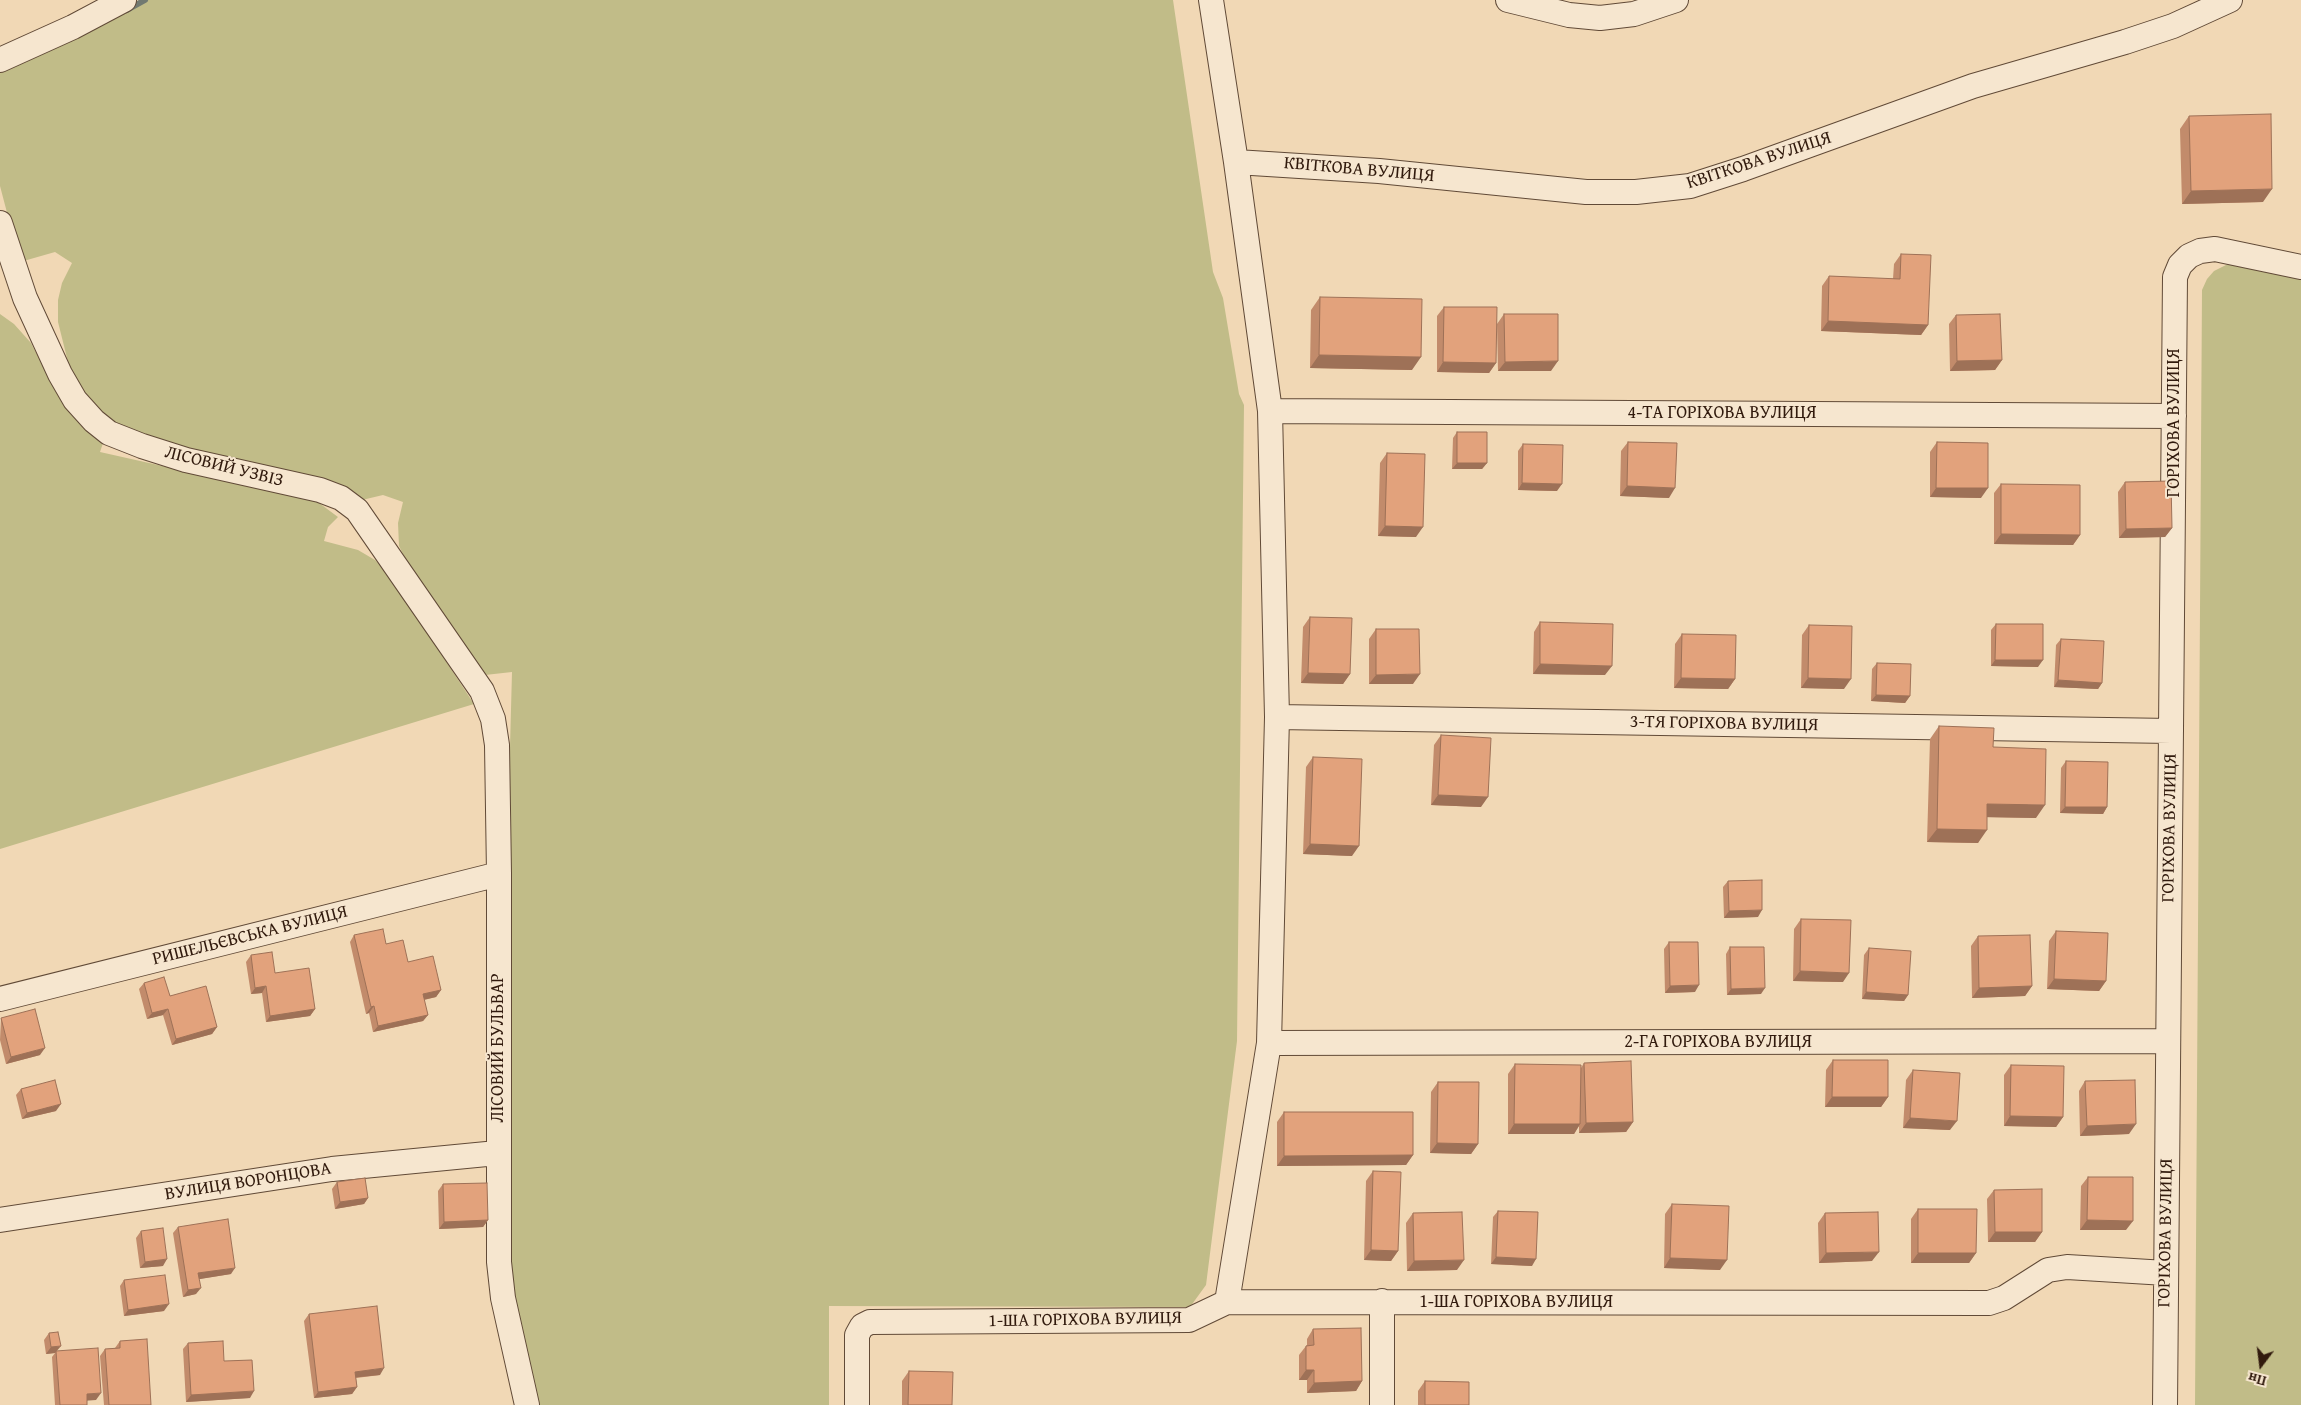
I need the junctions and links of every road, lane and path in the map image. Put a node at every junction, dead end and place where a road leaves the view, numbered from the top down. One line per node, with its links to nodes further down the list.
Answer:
1 (124, 0): 6 (street)
2 (1211, 0): 7 (street)
3 (1508, 0): 4 (street)
4 (1676, 0)
5 (2230, 0): 7 (street, КВІТКОВА ВУЛИЦЯ)
6 (0, 60)
7 (1236, 162): 10 (street)
8 (0, 223): 12 (street, ЛІСОВИЙ УЗВІЗ)
9 (2301, 267): 11 (street, ГОРІХОВА ВУЛИЦЯ)
10 (1270, 411): 11 (street, 4-ТА ГОРІХОВА ВУЛИЦЯ); 13 (street)
11 (2174, 416): 14 (street, ГОРІХОВА ВУЛИЦЯ)
12 (482, 691): 15 (street, ЛІСОВИЙ БУЛЬВАР)
13 (1277, 717): 14 (street, 3-ТЯ ГОРІХОВА ВУЛИЦЯ); 18 (street)
14 (2171, 731): 17 (street, ГОРІХОВА ВУЛИЦЯ)
15 (499, 874): 16 (street, РИШЕЛЬЄВСЬКА ВУЛИЦЯ); 19 (street, ЛІСОВИЙ БУЛЬВАР)
16 (0, 999)
17 (2168, 1041): 18 (street, 2-ГА ГОРІХОВА ВУЛИЦЯ); 21 (street, ГОРІХОВА ВУЛИЦЯ)
18 (1268, 1043): 23 (street)
19 (497, 1153): 20 (street, ВУЛИЦЯ ВОРОНЦОВА); 24 (street, ЛІСОВИЙ БУЛЬВАР)
20 (0, 1220)
21 (2166, 1273): 22 (street, 1-ША ГОРІХОВА ВУЛИЦЯ); 27 (street, ГОРІХОВА ВУЛИЦЯ)
22 (1382, 1301): 23 (street, 1-ША ГОРІХОВА ВУЛИЦЯ); 26 (street)
23 (1227, 1302): 25 (street, 1-ША ГОРІХОВА ВУЛИЦЯ)
24 (526, 1405)
25 (857, 1405)
26 (1382, 1405)
27 (2165, 1405)

